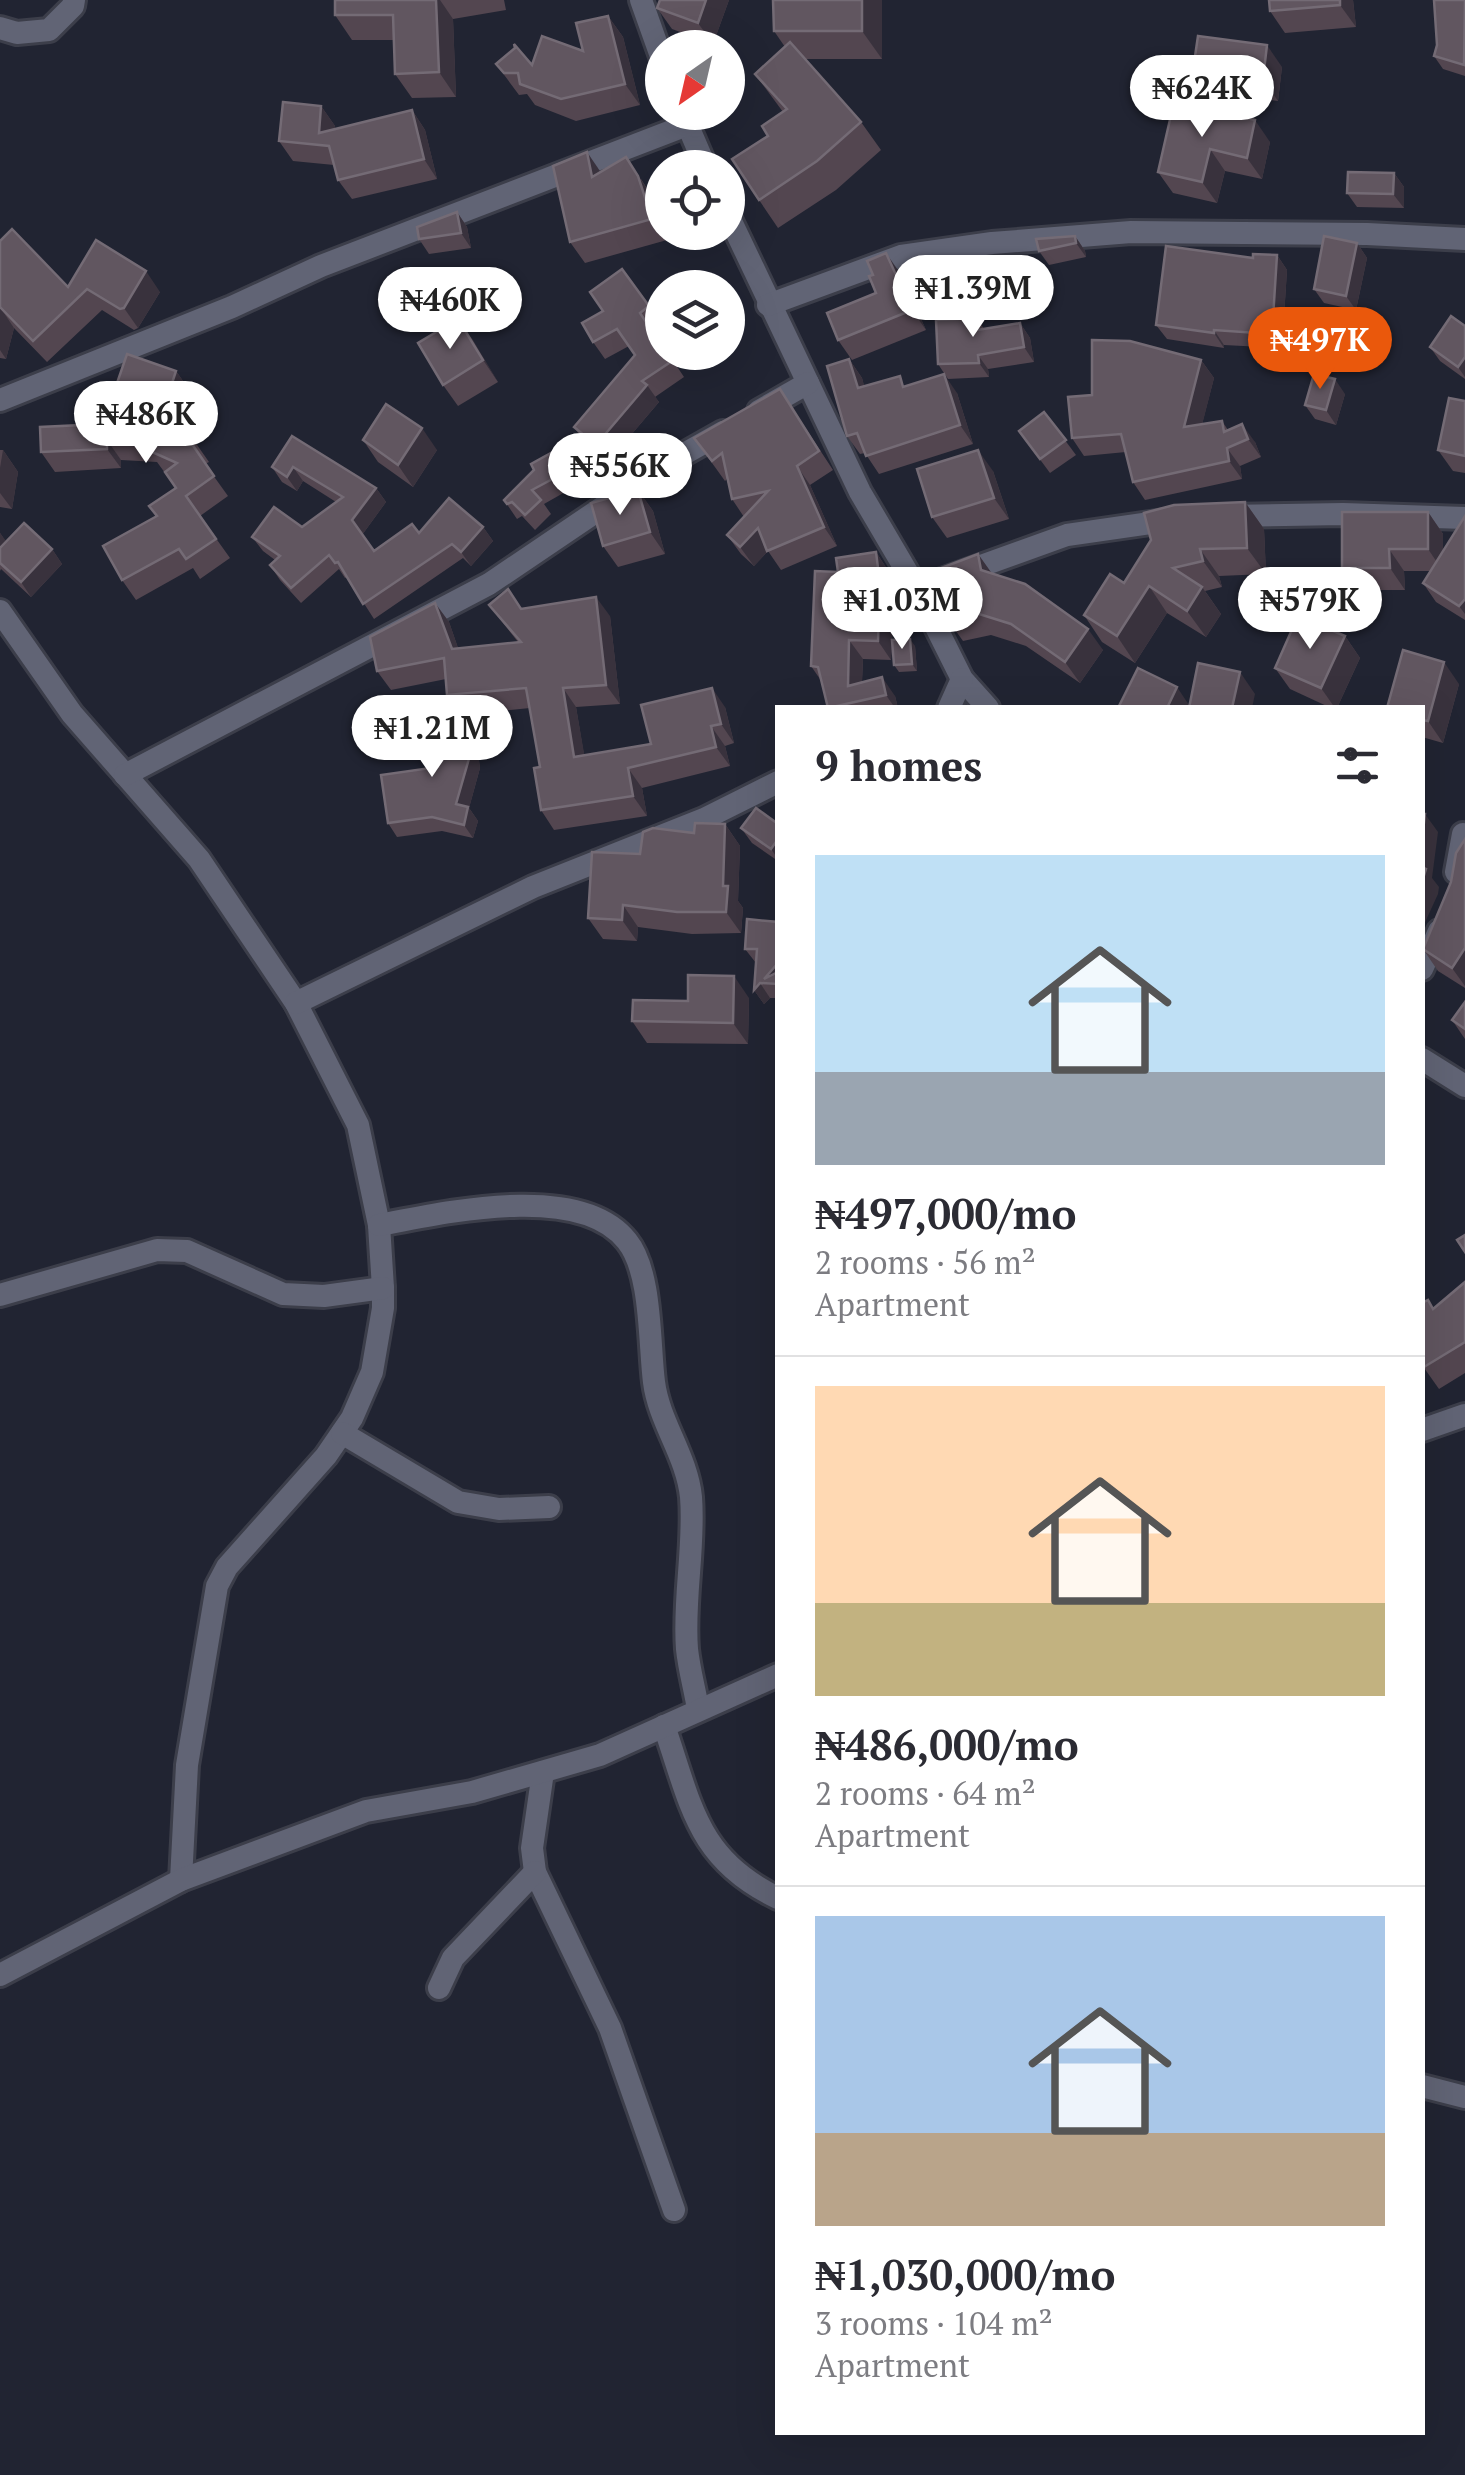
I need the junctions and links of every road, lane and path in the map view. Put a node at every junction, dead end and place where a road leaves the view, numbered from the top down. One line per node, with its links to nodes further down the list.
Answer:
1 (74, 0): 3 (street)
2 (641, 0): 4 (street)
3 (0, 28)
4 (652, 30)
5 (657, 130): 10 (street)
6 (1465, 239): 8 (street)
7 (744, 250): 8 (street)
8 (768, 304): 9 (street)
9 (808, 383): 12 (street); 17 (street)
10 (0, 400)
11 (1465, 518): 12 (street)
12 (917, 589): 14 (street)
13 (0, 611): 17 (street)
14 (962, 679): 15 (street); 16 (street)
15 (950, 705)
16 (985, 705)
17 (126, 775): 21 (street)
18 (775, 784): 21 (street)
19 (1463, 834): 20 (street)
20 (1425, 962)
21 (296, 1002): 24 (street)
22 (1425, 1061): 23 (street)
23 (1465, 1086)
24 (379, 1225): 25 (street); 32 (street)
25 (383, 1288): 26 (street); 29 (street)
26 (0, 1295)
27 (1465, 1415): 28 (street)
28 (1425, 1429)
29 (342, 1434): 30 (street); 36 (street)
30 (549, 1507)
31 (775, 1676): 32 (street)
32 (698, 1709): 33 (street)
33 (664, 1726): 34 (street); 37 (street)
34 (544, 1772): 35 (street); 36 (street)
35 (534, 1872): 39 (street); 42 (street)
36 (181, 1880): 38 (street)
37 (775, 1896)
38 (0, 1975)
39 (439, 1988)
40 (1425, 2087): 41 (street)
41 (1465, 2097)
42 (674, 2210)

